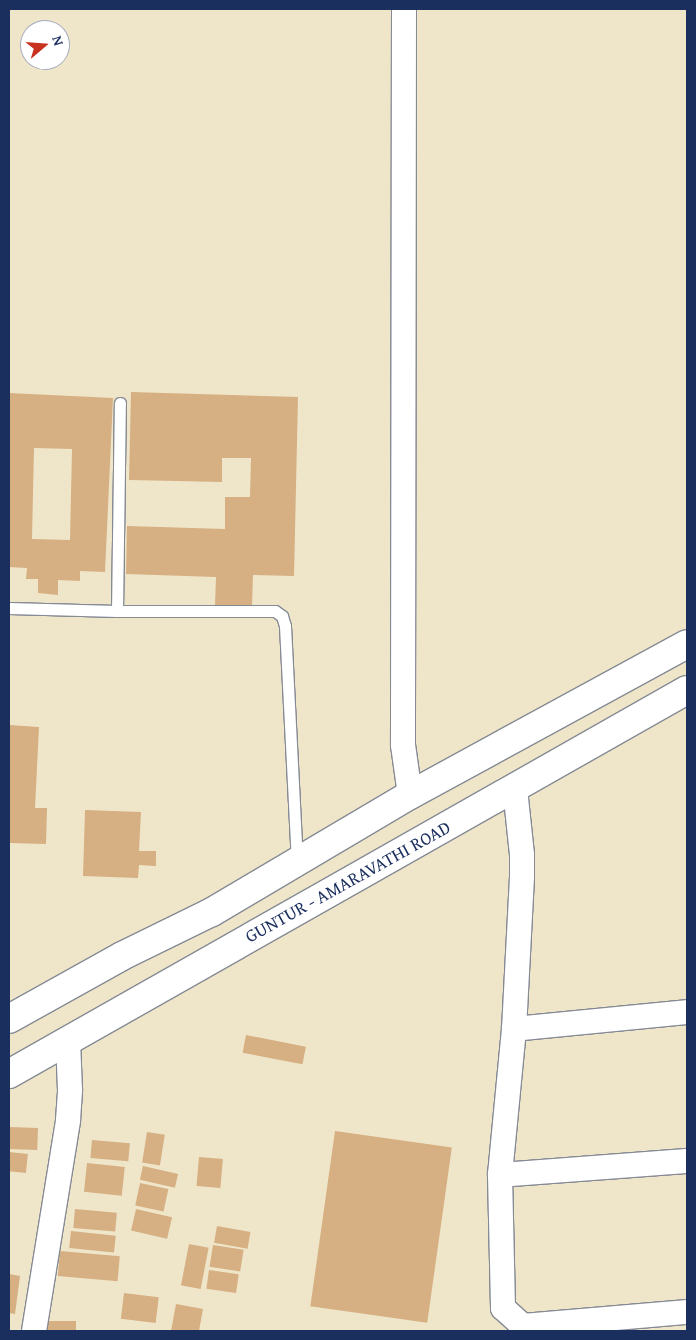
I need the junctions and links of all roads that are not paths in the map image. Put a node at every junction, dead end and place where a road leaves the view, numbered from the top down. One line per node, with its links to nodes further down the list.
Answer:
1 (404, 9): 8 (street)
2 (120, 404): 4 (lane)
3 (9, 608): 4 (lane)
4 (117, 611): 9 (lane)
5 (687, 644): 8 (main road)
6 (687, 690): 7 (main road, GUNTUR - AMARAVATHI ROAD)
7 (515, 789): 12 (street); 13 (main road, GUNTUR - AMARAVATHI ROAD)
8 (410, 795): 9 (main road)
9 (297, 861): 11 (main road)
10 (687, 1012): 12 (street)
11 (9, 1019)
12 (514, 1029): 16 (street)
13 (68, 1041): 14 (main road, GUNTUR - AMARAVATHI ROAD); 18 (street)
14 (9, 1074)
15 (687, 1162): 16 (street)
16 (500, 1175): 17 (street)
17 (687, 1312)
18 (34, 1331)

